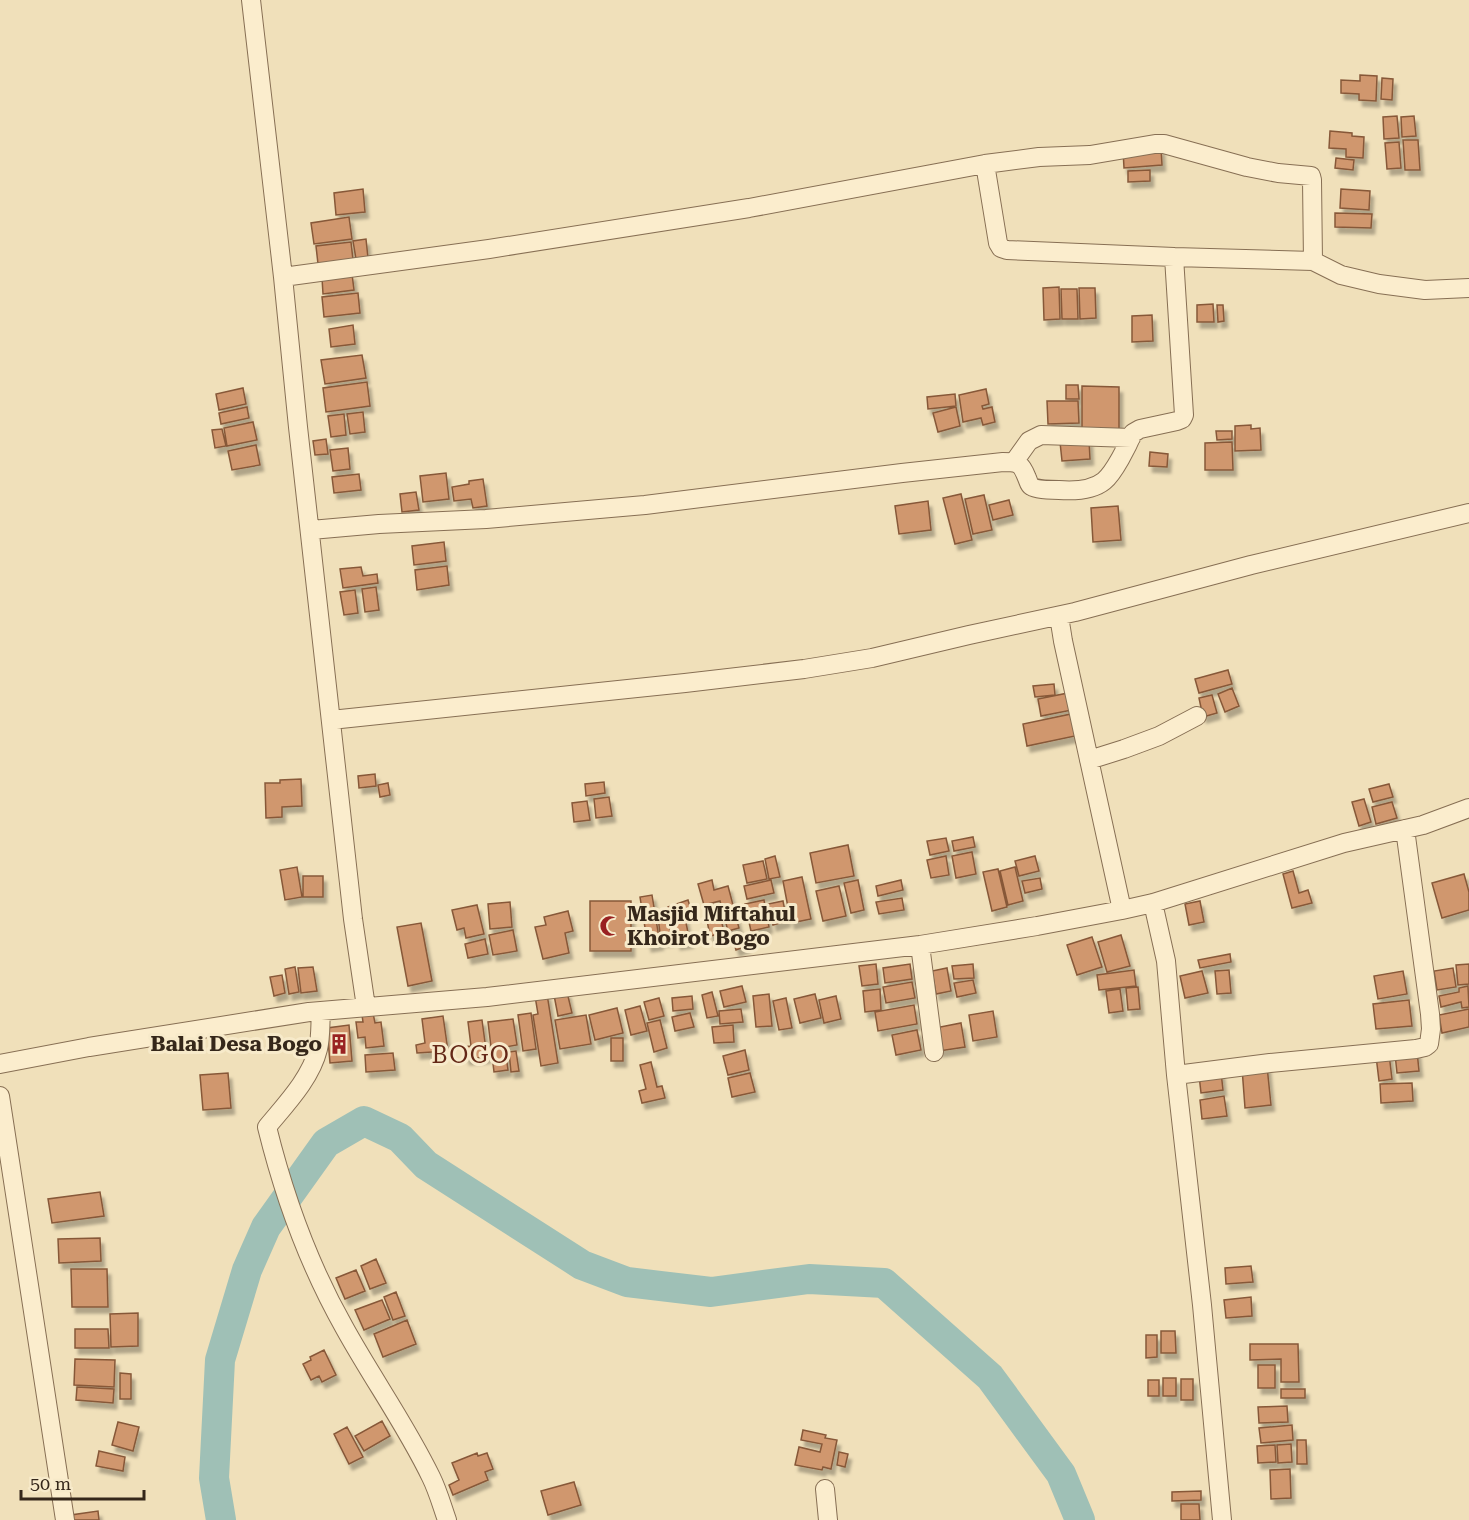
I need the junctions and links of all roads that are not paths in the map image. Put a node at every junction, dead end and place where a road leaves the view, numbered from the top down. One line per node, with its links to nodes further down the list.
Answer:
1 (251, 0): 5 (street)
2 (985, 164): 3 (street); 4 (street); 5 (street)
3 (1174, 257): 4 (street); 7 (street)
4 (1314, 261): 6 (street)
5 (283, 277): 10 (street)
6 (1469, 288)
7 (1131, 438): 8 (street); 8 (street)
8 (1014, 462): 10 (street)
9 (1469, 513): 11 (street)
10 (311, 530): 13 (street)
11 (1059, 616): 13 (street); 14 (street)
12 (1197, 716): 14 (street)
13 (332, 720): 20 (street)
14 (1089, 760): 18 (street)
15 (1469, 808): 16 (street)
16 (1405, 829): 17 (street); 24 (street)
17 (1153, 903): 18 (street); 24 (street)
18 (1122, 910): 19 (street)
19 (920, 945): 20 (street); 22 (street)
20 (366, 1007): 21 (street)
21 (321, 1012): 23 (street); 28 (street)
22 (934, 1052)
23 (0, 1064)
24 (1176, 1075): 30 (street)
25 (0, 1096): 27 (street)
26 (825, 1489): 29 (street)
27 (65, 1520)
28 (447, 1520)
29 (828, 1520)
30 (1222, 1520)

